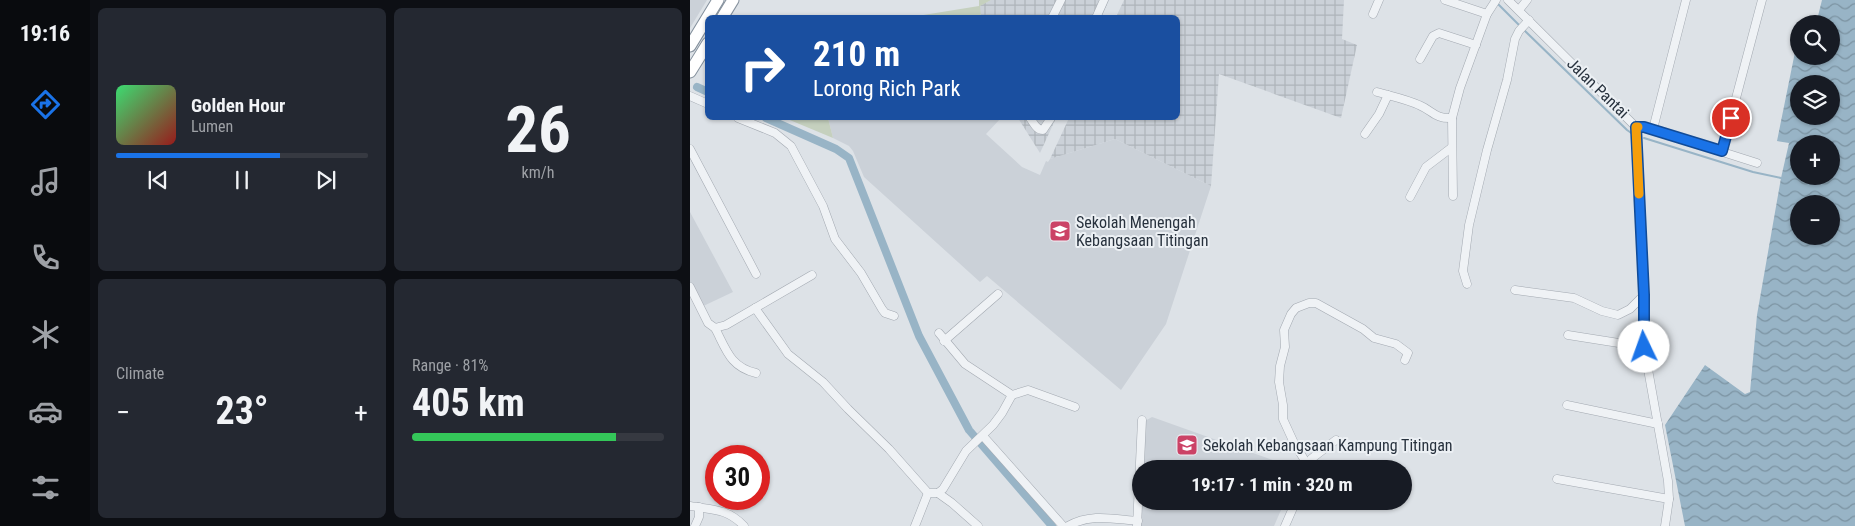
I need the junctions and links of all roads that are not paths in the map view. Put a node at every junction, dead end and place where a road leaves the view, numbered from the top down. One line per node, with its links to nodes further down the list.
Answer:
1 (718, 0): 14 (highway)
2 (733, 0): 15 (highway)
3 (1061, 0): 16 (street)
4 (1104, 0): 17 (street)
5 (1379, 0): 13 (street)
6 (1445, 0): 11 (street)
7 (1508, 0): 12 (street, Jalan Pantai)
8 (1527, 0): 12 (street)
9 (1686, 0): 38 (street)
10 (1762, 0): 42 (street)
11 (1491, 6): 23 (street)
12 (1519, 10): 20 (street, Jalan Pantai)
13 (1373, 14)
14 (709, 15)
15 (724, 15)
16 (1054, 15)
17 (1097, 15)
18 (705, 20): 21 (street)
19 (705, 21): 24 (highway)
20 (1528, 22): 37 (street, Jalan Pantai); 48 (street)
21 (690, 38)
22 (705, 45): 26 (highway)
23 (1476, 45): 27 (street); 33 (street)
24 (690, 46)
25 (705, 47): 28 (highway)
26 (690, 55)
27 (1420, 59)
28 (690, 72)
29 (1377, 92): 30 (street)
30 (1388, 95): 33 (street); 39 (street)
31 (690, 96): 32 (street)
32 (705, 103)
33 (1452, 118): 40 (street)
34 (743, 120): 54 (street)
35 (1031, 120): 36 (street)
36 (1050, 120)
37 (1637, 129): 38 (street); 52 (street, Jalan Pantai)
38 (1653, 130): 42 (street)
39 (1365, 134)
40 (1451, 148): 44 (street); 45 (street)
41 (690, 149): 46 (street)
42 (1722, 151): 43 (street)
43 (1757, 163)
44 (1453, 196)
45 (1410, 197)
46 (756, 274)
47 (812, 275): 53 (street)
48 (1467, 284)
49 (690, 287): 55 (street)
50 (1515, 290): 52 (street)
51 (998, 294): 58 (street)
52 (1644, 295): 59 (street, Jalan Pantai)
53 (755, 308): 55 (street); 72 (street)
54 (894, 316)
55 (715, 328): 61 (street)
56 (939, 333): 58 (street)
57 (1568, 335): 59 (street)
58 (944, 341): 62 (street)
59 (1644, 347): 66 (street, Jalan Pantai)
60 (1405, 360): 69 (street)
61 (756, 373)
62 (1012, 395): 64 (street); 67 (street)
63 (1567, 405): 66 (street)
64 (1075, 407)
65 (1142, 420): 78 (street)
66 (1658, 424): 74 (street, Jalan Pantai)
67 (982, 437): 73 (street); 83 (street)
68 (1336, 440): 70 (street)
69 (1304, 460)
70 (1310, 460)
71 (1557, 479): 74 (street)
72 (928, 492): 73 (street); 81 (street)
73 (938, 493): 82 (street)
74 (1669, 499): 86 (street, Jalan Pantai)
75 (690, 506): 76 (street)
76 (699, 507): 79 (street); 80 (street)
77 (1292, 510): 85 (street)
78 (1138, 524): 84 (street)
79 (695, 526)
80 (744, 526)
81 (916, 526)
82 (978, 526)
83 (1063, 526)
84 (1068, 526)
85 (1286, 526)
86 (1665, 526)

